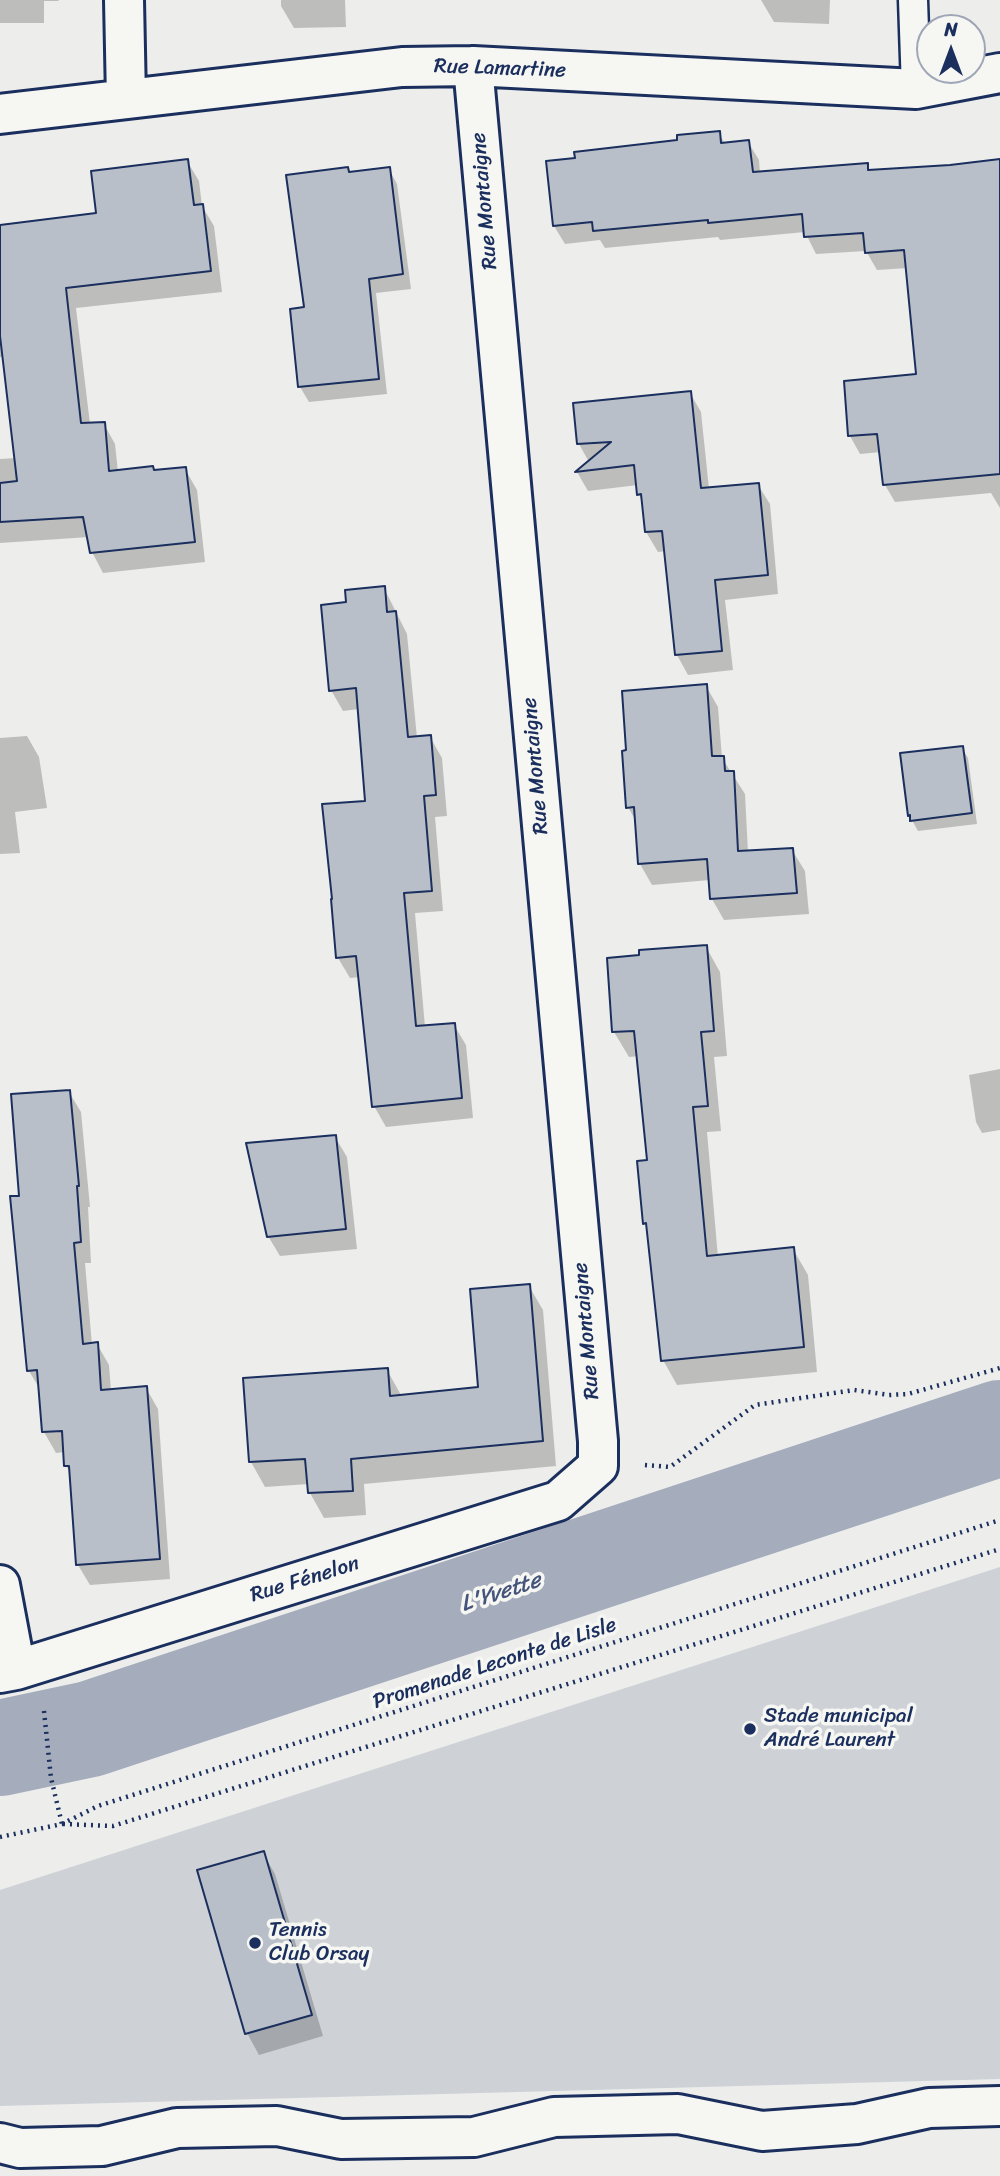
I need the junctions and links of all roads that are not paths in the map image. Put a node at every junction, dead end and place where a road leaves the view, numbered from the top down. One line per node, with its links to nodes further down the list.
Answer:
1 (124, 0): 6 (street)
2 (913, 0): 5 (lane)
3 (473, 66): 5 (street, Rue Lamartine); 6 (street, Rue Lamartine); 8 (street, Rue Montaigne)
4 (1000, 73): 5 (street, Rue Lamartine)
5 (916, 89)
6 (126, 99): 7 (street, Rue Lamartine)
7 (0, 114)
8 (598, 1466): 10 (street, Rue Fénelon)
9 (0, 1585): 10 (street)
10 (8, 1672)
11 (1000, 2106): 12 (street)
12 (0, 2143)

